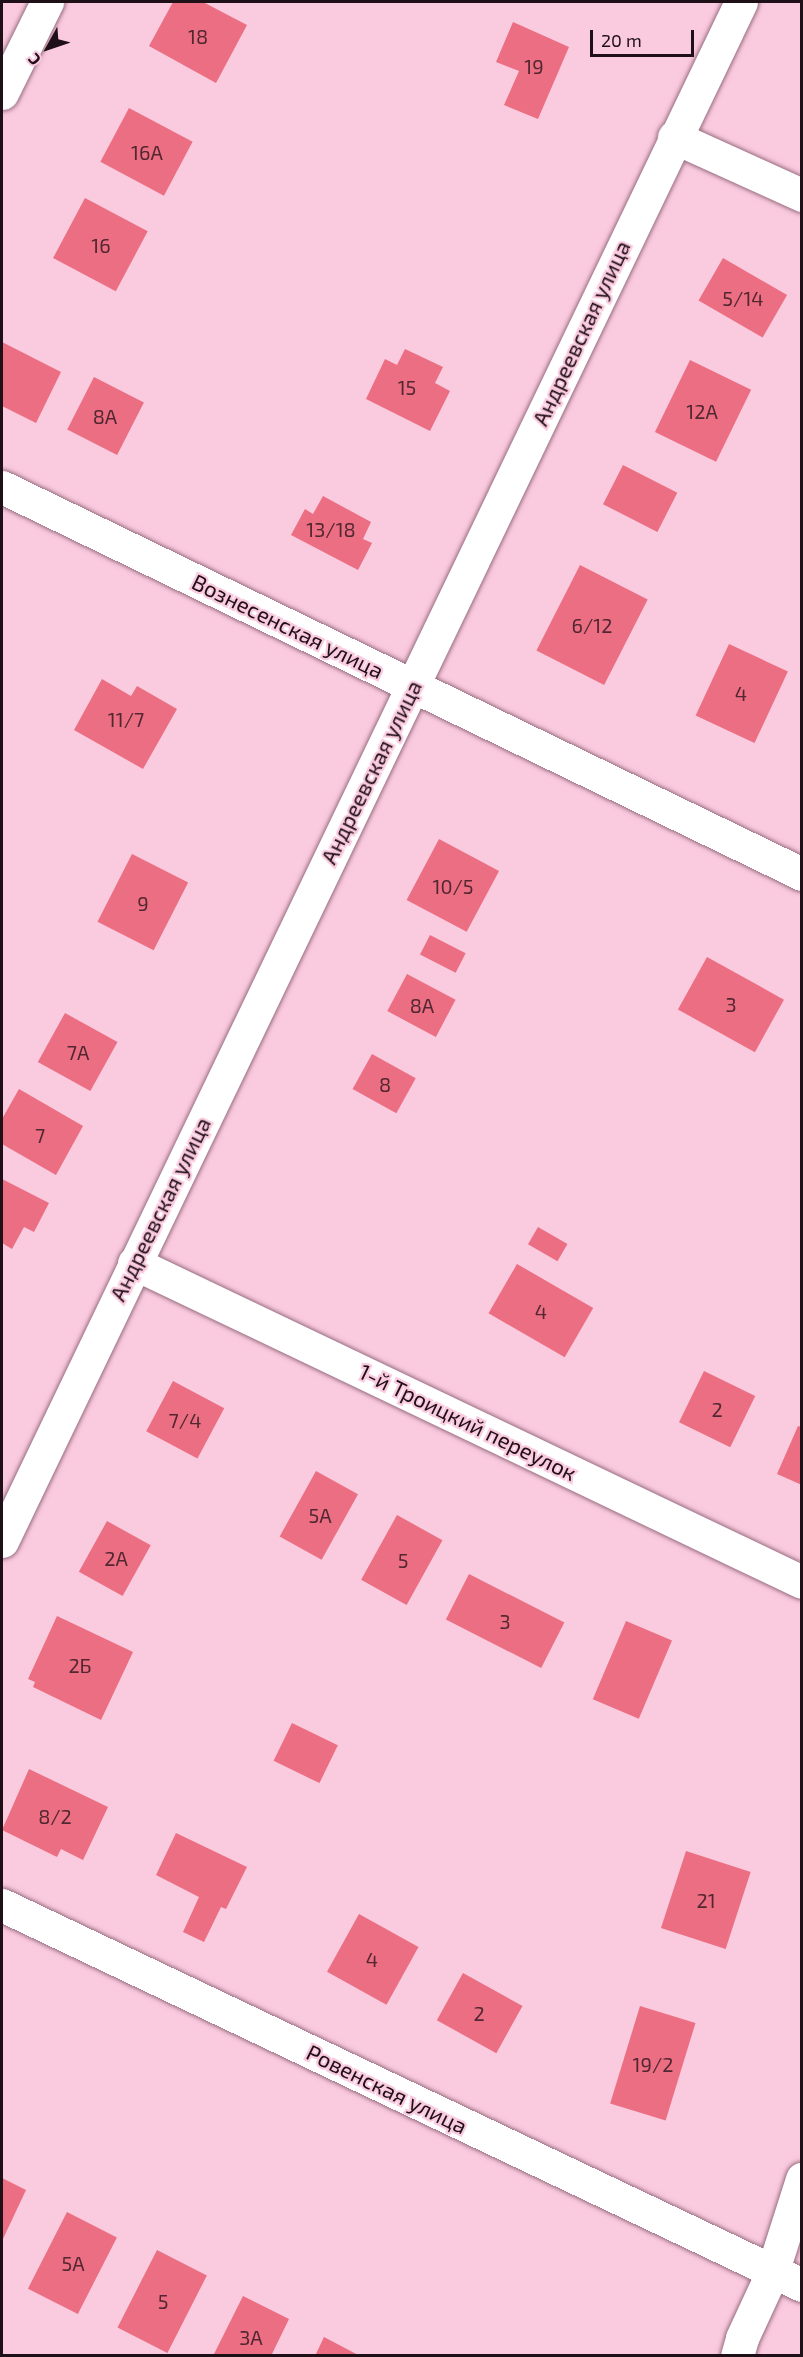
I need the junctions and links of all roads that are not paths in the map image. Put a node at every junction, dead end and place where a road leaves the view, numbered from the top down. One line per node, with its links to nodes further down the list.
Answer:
1 (47, 2): 3 (street)
2 (741, 2): 4 (street, Андреевская улица)
3 (2, 93)
4 (674, 137): 5 (street); 7 (street, Андреевская улица)
5 (801, 195)
6 (2, 487): 7 (street, Вознесенская улица)
7 (413, 686): 8 (street, Вознесенская улица); 9 (street, Андреевская улица)
8 (801, 874)
9 (134, 1263): 10 (street, Андреевская улица); 11 (street, 1-й Троицкий переулок)
10 (2, 1541)
11 (801, 1582)
12 (2, 1905): 14 (street, Ровенская улица)
13 (801, 2179): 14 (street)
14 (772, 2273): 15 (street, Ровенская улица); 16 (street)
15 (801, 2285)
16 (737, 2355)

